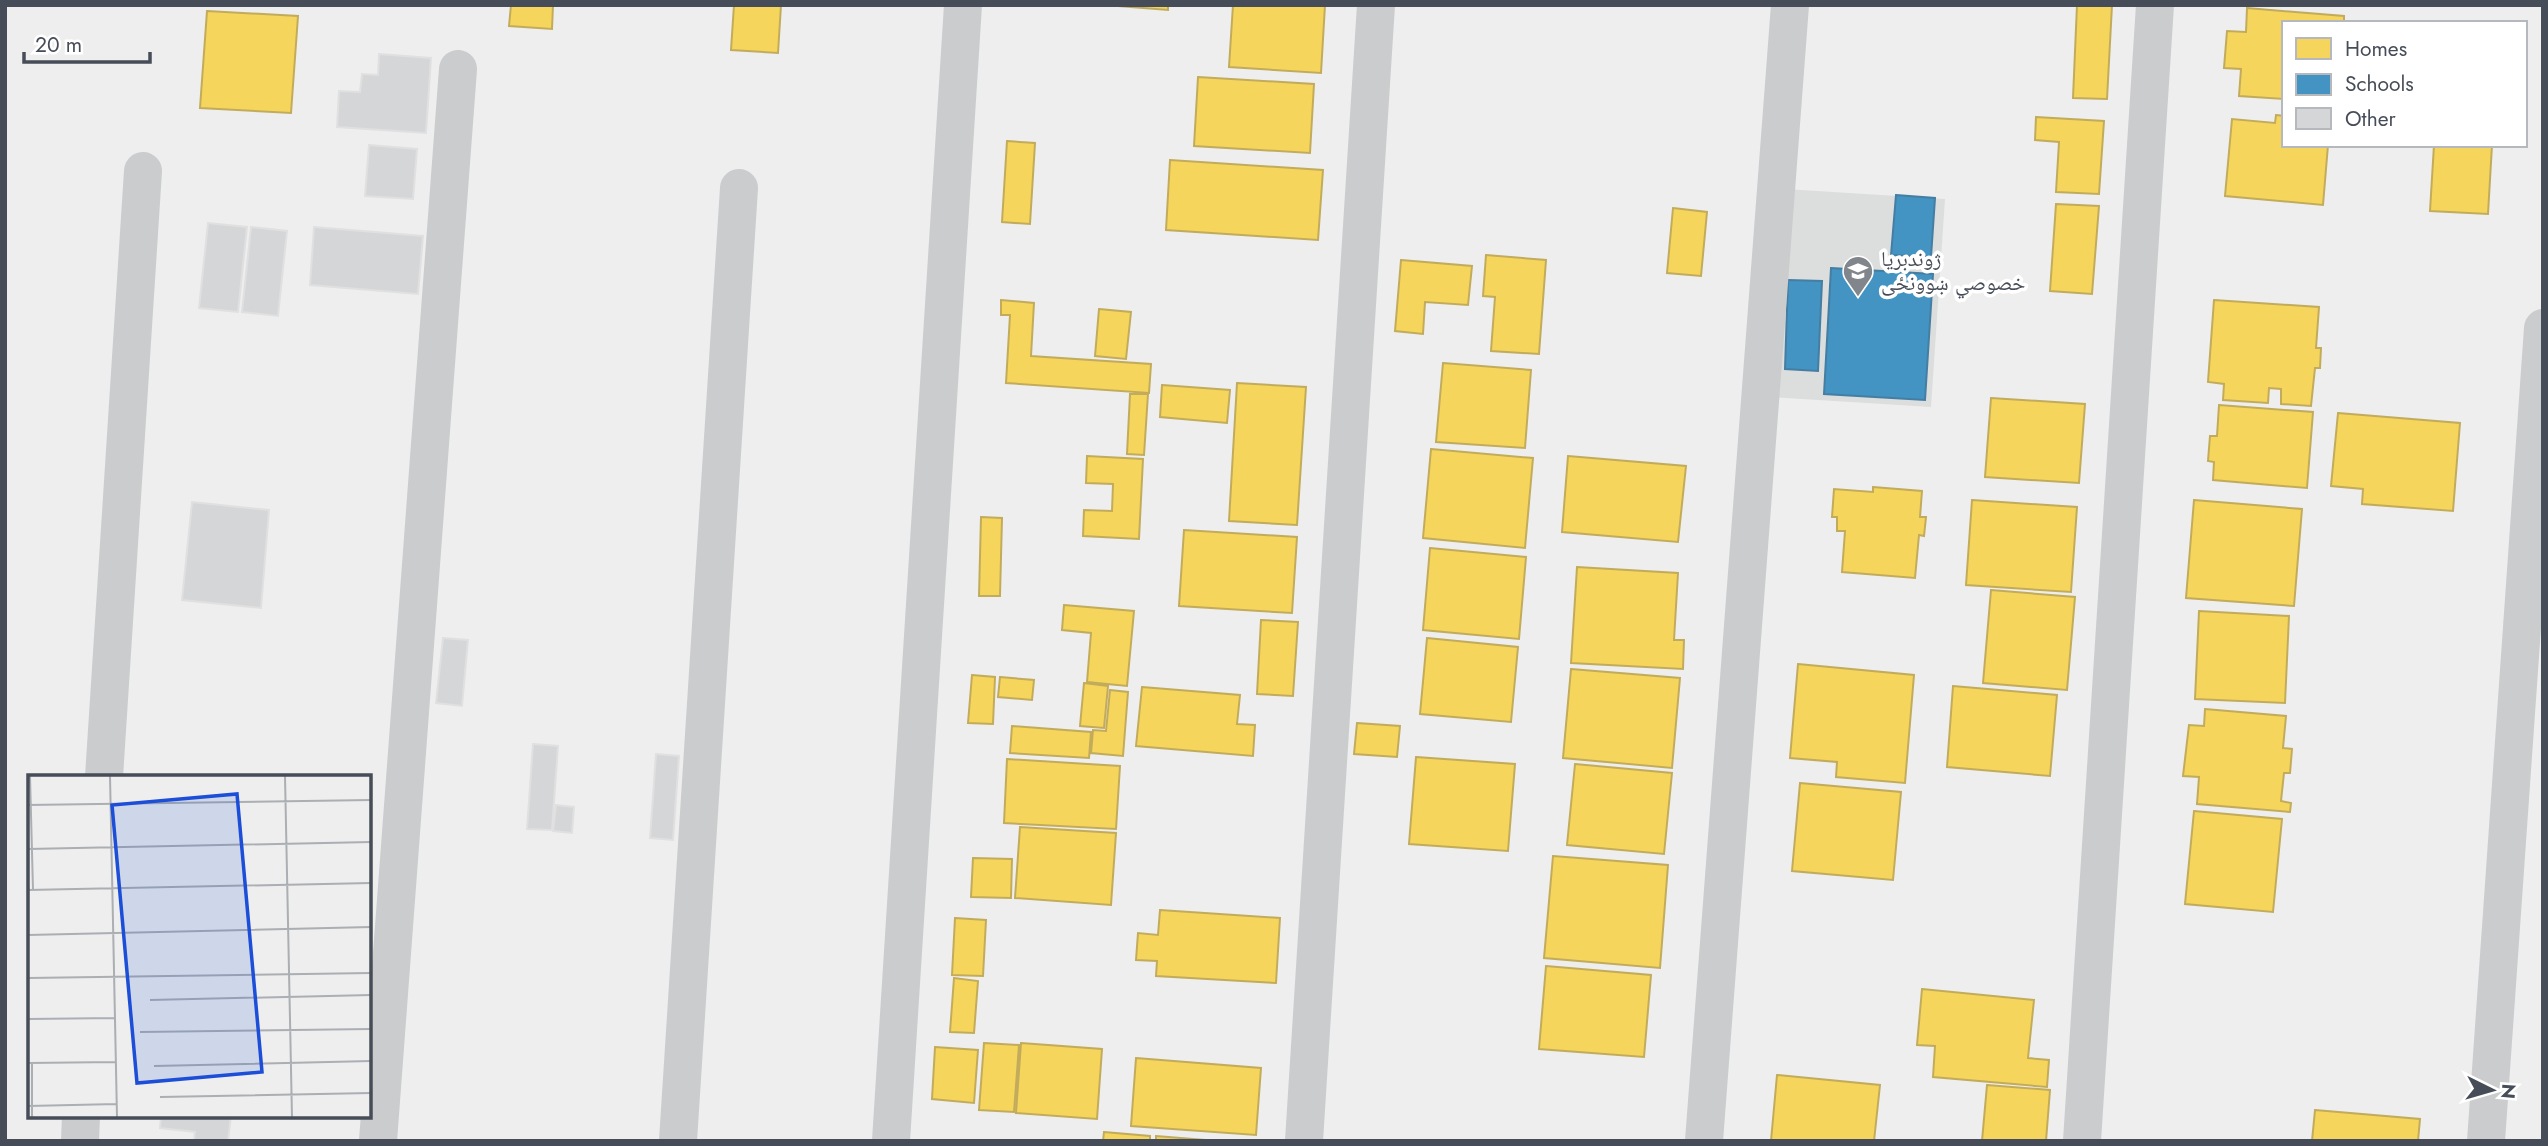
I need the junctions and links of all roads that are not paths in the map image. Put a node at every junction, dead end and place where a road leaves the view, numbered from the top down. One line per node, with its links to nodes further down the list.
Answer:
1 (963, 5): 14 (street)
2 (1376, 5): 15 (street)
3 (1790, 5): 16 (street)
4 (2155, 5): 17 (street)
5 (458, 69): 12 (street)
6 (143, 171): 9 (street)
7 (739, 188): 13 (street)
8 (2543, 328): 18 (street)
9 (104, 775)
10 (81, 1118): 11 (street)
11 (80, 1141)
12 (378, 1141)
13 (678, 1141)
14 (891, 1141)
15 (1304, 1141)
16 (1704, 1141)
17 (2081, 1141)
18 (2486, 1141)

